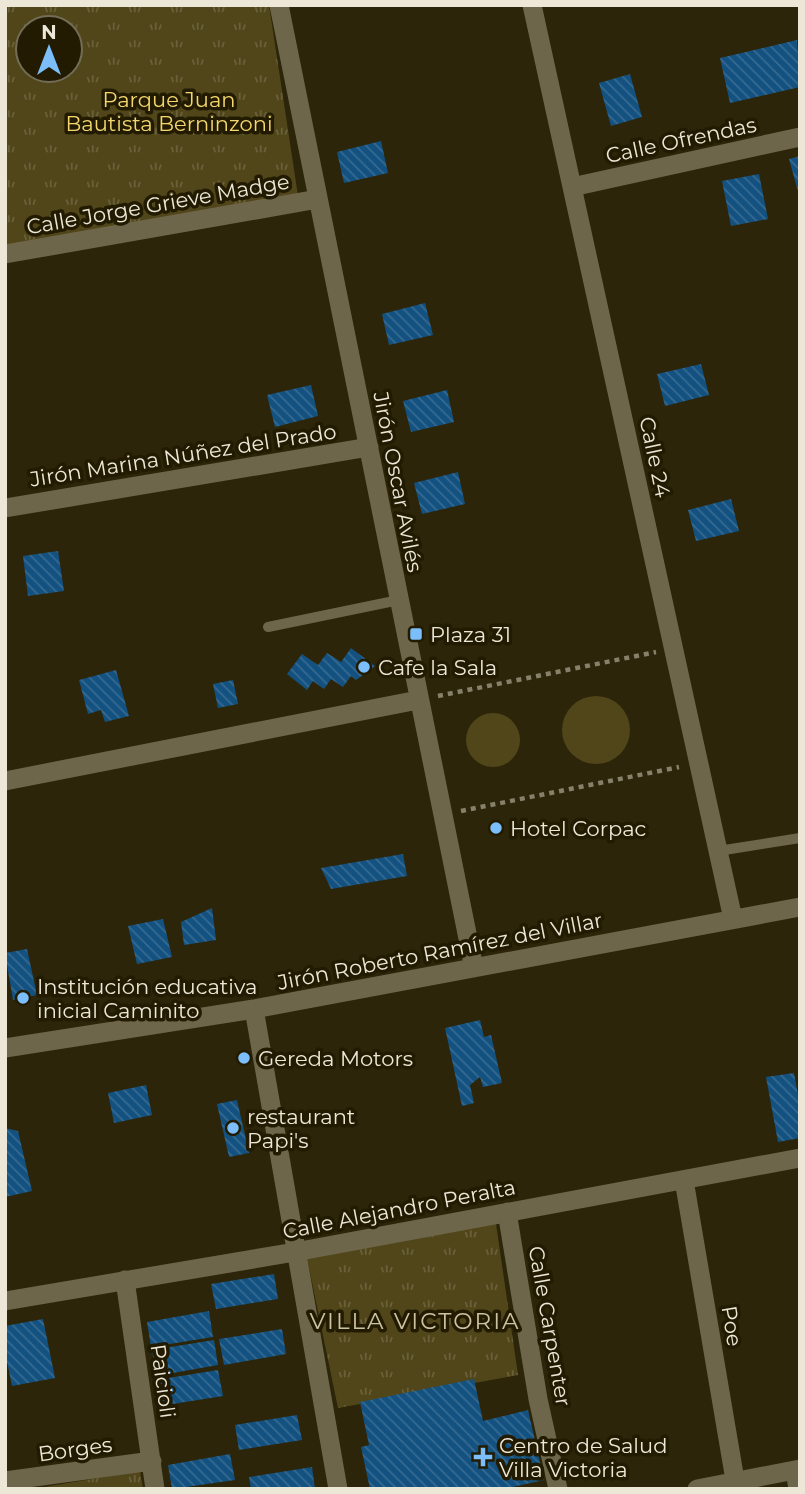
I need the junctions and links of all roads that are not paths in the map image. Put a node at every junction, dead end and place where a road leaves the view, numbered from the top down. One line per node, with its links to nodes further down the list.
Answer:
1 (279, 5): 5 (street, Jirón Oscar Avilés)
2 (532, 5): 4 (street, Calle 24)
3 (800, 137): 4 (street, Calle Ofrendas)
4 (572, 187): 14 (street, Calle 24)
5 (318, 199): 6 (street, Calle Jorge Grieve Madge); 7 (street, Jirón Oscar Avilés)
6 (5, 254)
7 (369, 447): 8 (street, Jirón Marina Núñez del Prado); 9 (street, Jirón Oscar Avilés)
8 (5, 508)
9 (399, 600): 10 (lane); 11 (street, Jirón Oscar Avilés)
10 (268, 626)
11 (418, 700): 12 (street); 17 (street, Jirón Oscar Avilés)
12 (5, 781)
13 (800, 838): 14 (lane)
14 (718, 851): 16 (street, Calle 24)
15 (800, 907): 16 (street, Jirón Roberto Ramírez del Villar)
16 (733, 919): 17 (street, Jirón Roberto Ramírez del Villar)
17 (474, 968): 18 (street, Jirón Roberto Ramírez del Villar)
18 (254, 1009): 19 (street, Jirón Roberto Ramírez del Villar); 23 (street)
19 (5, 1048)
20 (800, 1158): 21 (street, Calle Alejandro Peralta)
21 (684, 1180): 22 (street, Calle Alejandro Peralta); 28 (street, Poe)
22 (507, 1212): 23 (street, Calle Alejandro Peralta); 32 (street, Calle Carpenter)
23 (295, 1252): 24 (street, Calle Alejandro Peralta); 31 (street)
24 (125, 1280): 25 (street, Calle Alejandro Peralta); 26 (street, Paicioli)
25 (5, 1301)
26 (152, 1461): 29 (street, Borges); 30 (street, Paicioli)
27 (798, 1476): 28 (street)
28 (734, 1480): 33 (street)
29 (5, 1482)
30 (155, 1489)
31 (338, 1489)
32 (558, 1489)
33 (698, 1489)

